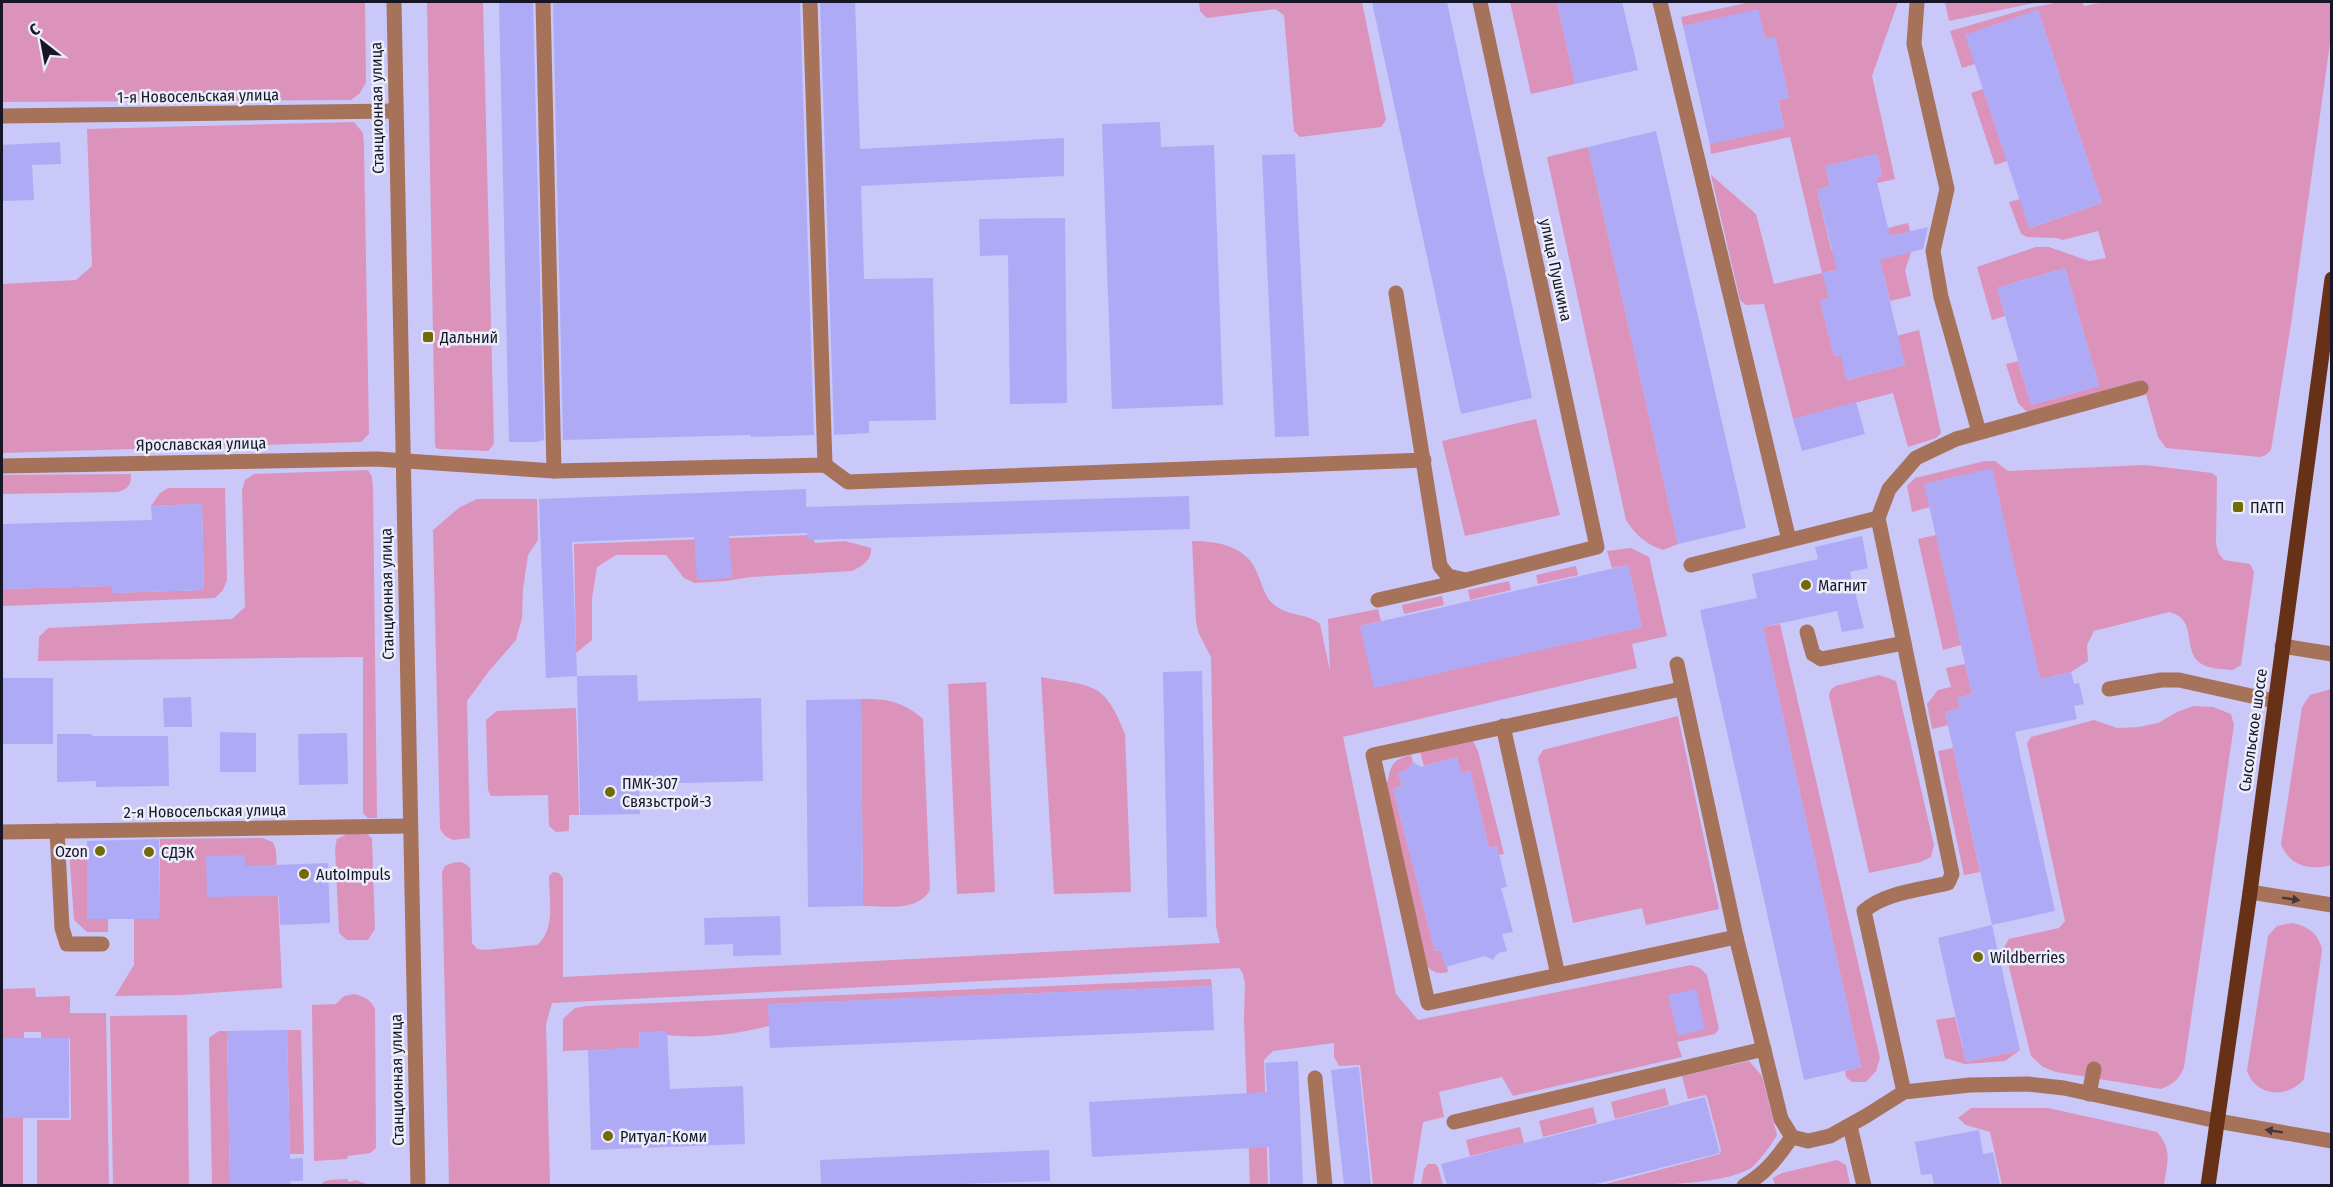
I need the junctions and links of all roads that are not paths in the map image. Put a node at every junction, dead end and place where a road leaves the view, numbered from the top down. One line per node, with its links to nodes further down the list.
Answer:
1 (394, 2): 7 (street, Станционная улица)
2 (543, 2): 17 (street)
3 (810, 2): 15 (street)
4 (1480, 2): 21 (street, улица Пушкина)
5 (1660, 2): 19 (street)
6 (1917, 2): 12 (street)
7 (395, 111): 8 (street, 1-я Новосельская улица); 13 (street, Станционная улица)
8 (2, 116)
9 (2331, 279): 25 (main road, Сысольское шоссе)
10 (1396, 293): 14 (street)
11 (2142, 388): 12 (street)
12 (1979, 432): 18 (street)
13 (402, 459): 16 (street, Ярославская улица); 17 (street, Ярославская улица); 32 (street, Станционная улица)
14 (1424, 460): 15 (street); 21 (street)
15 (825, 465): 17 (street, Ярославская улица)
16 (2, 466)
17 (554, 471)
18 (1878, 518): 19 (street); 24 (street)
19 (1789, 540): 20 (street)
20 (1691, 565)
21 (1466, 580): 22 (street)
22 (1378, 600)
23 (1807, 632): 24 (street)
24 (1904, 644): 43 (street)
25 (2282, 646): 26 (street); 30 (main road, Сысольское шоссе)
26 (2331, 654)
27 (1677, 664): 28 (street)
28 (1681, 688): 31 (street); 37 (street)
29 (2109, 689): 30 (street)
30 (2274, 701): 35 (main road, Сысольское шоссе)
31 (1503, 726): 39 (street); 39 (street)
32 (410, 826): 33 (street, 2-я Новосельская улица); 50 (street, Станционная улица)
33 (57, 831): 34 (street, 2-я Новосельская улица); 38 (street)
34 (2, 832)
35 (2250, 892): 36 (street, one-way to 36); 45 (main road, Сысольское шоссе)
36 (2331, 905)
37 (1736, 937): 39 (street); 40 (street)
38 (102, 944)
39 (1558, 975)
40 (1764, 1049): 46 (street); 48 (street)
41 (2094, 1069): 44 (street)
42 (1315, 1078): 51 (street)
43 (1904, 1092): 44 (street); 47 (street)
44 (2090, 1094): 45 (street)
45 (2217, 1121): 49 (street, one-way to 45); 54 (main road, Сысольское шоссе)
46 (1454, 1122)
47 (1850, 1126): 48 (street); 53 (street)
48 (1792, 1137): 52 (street)
49 (2331, 1141)
50 (418, 1185)
51 (1325, 1185)
52 (1744, 1185)
53 (1864, 1185)
54 (2208, 1185)

